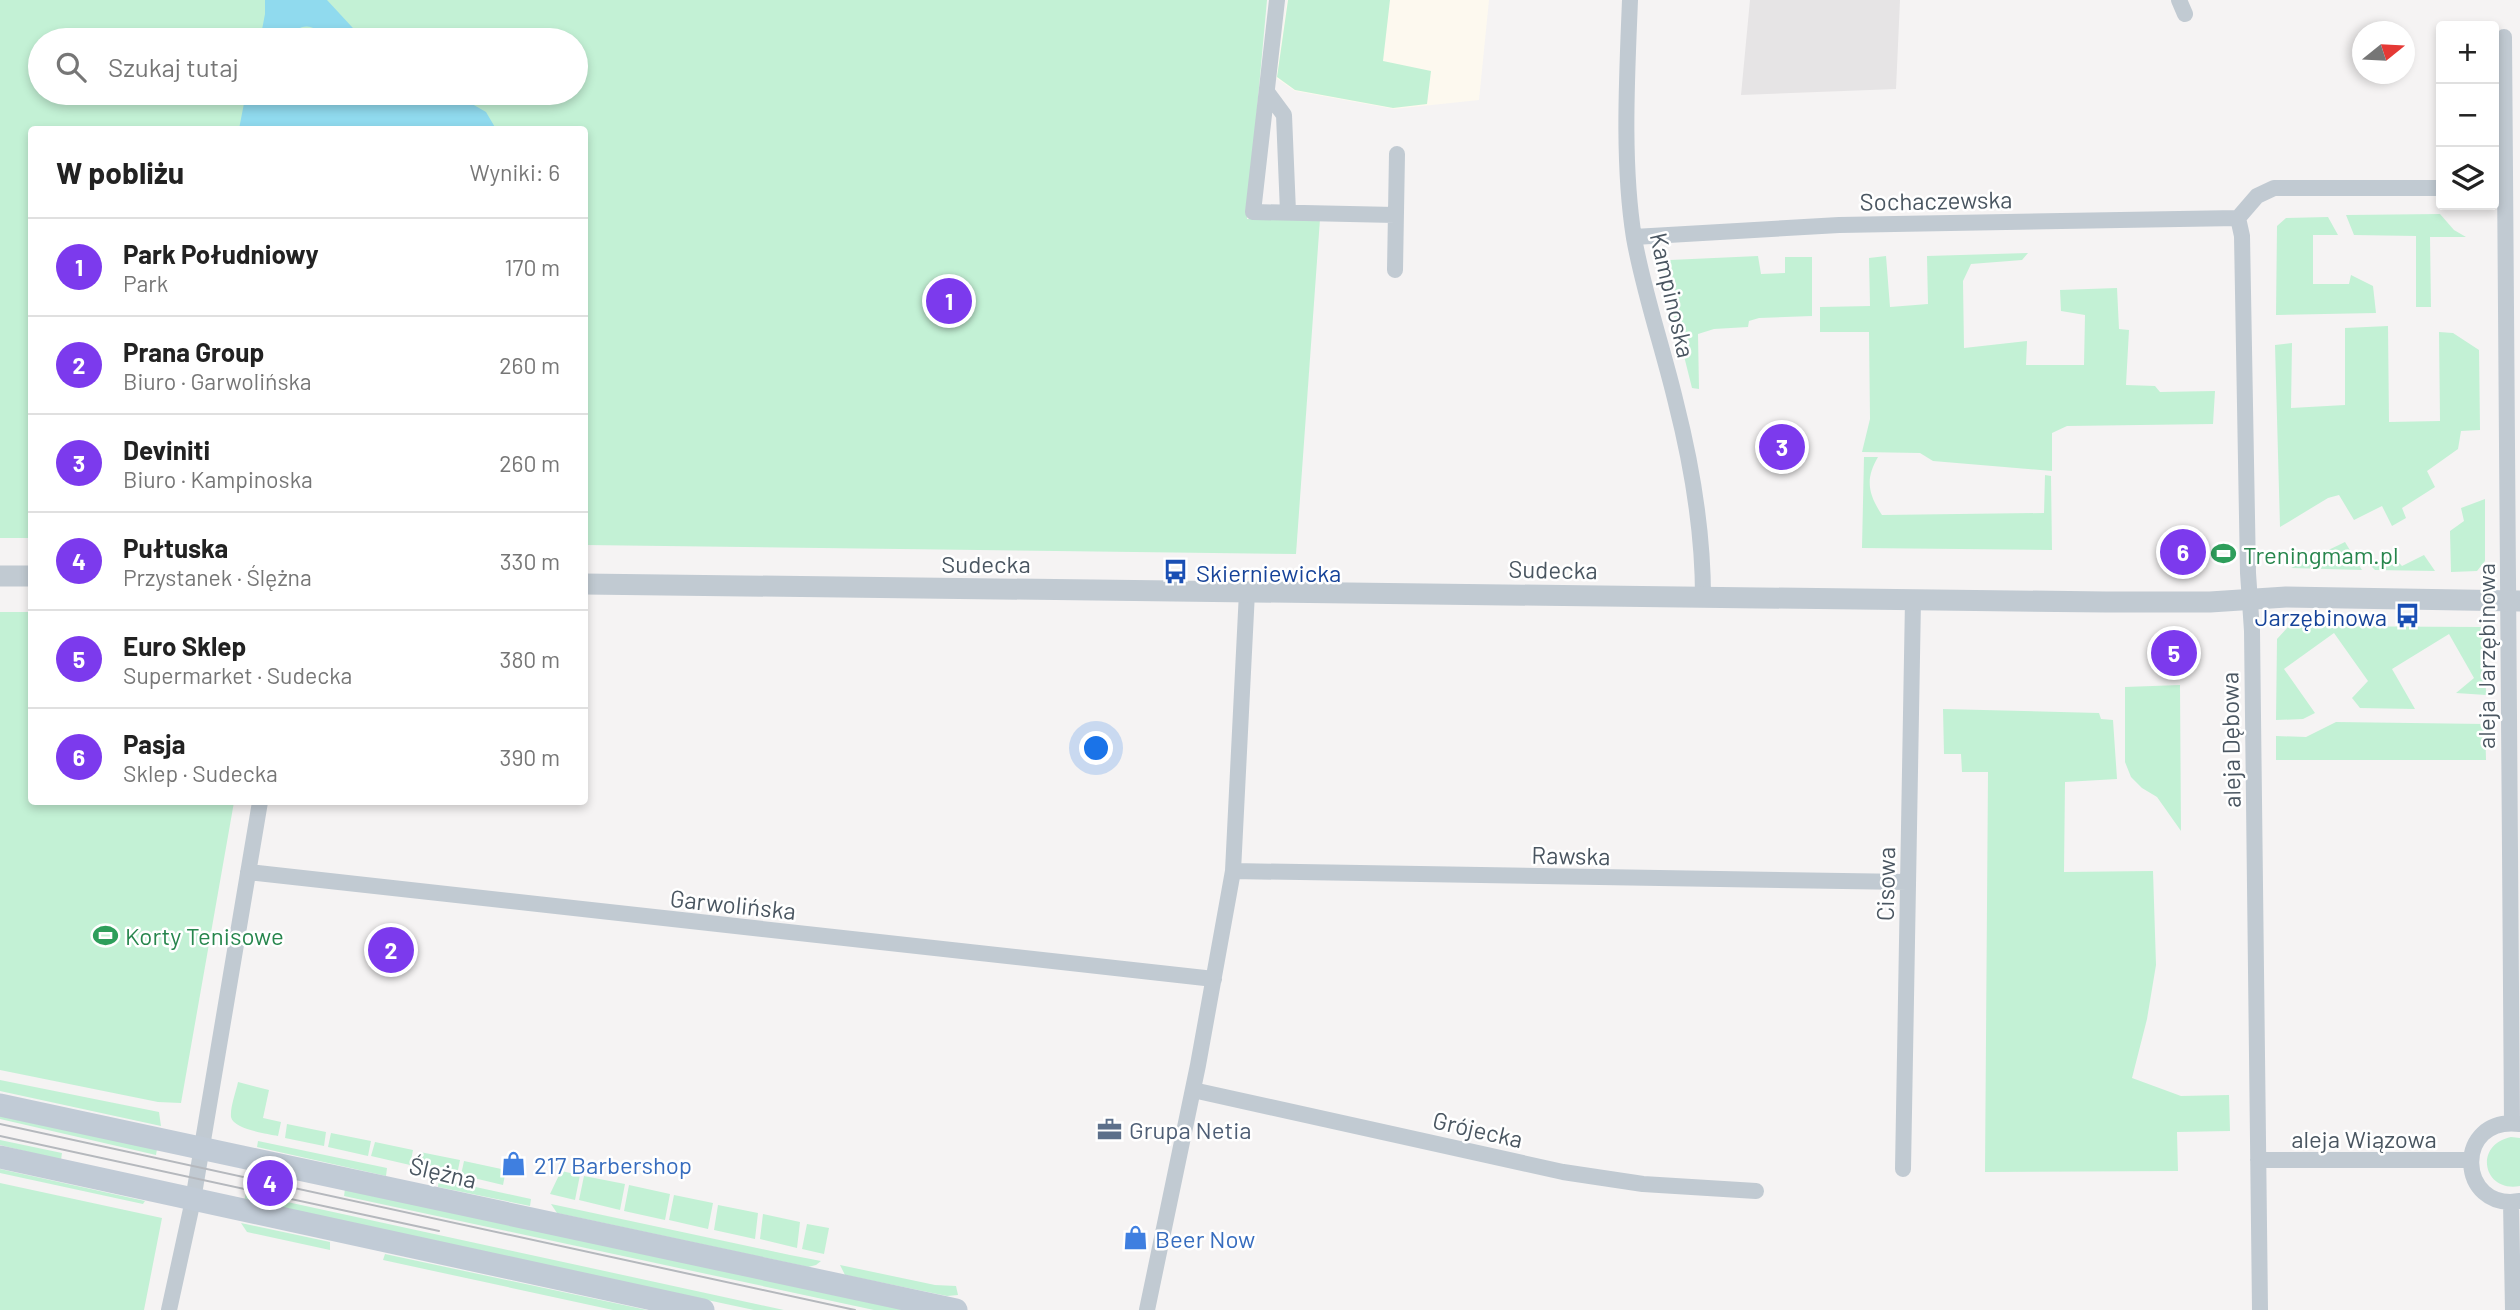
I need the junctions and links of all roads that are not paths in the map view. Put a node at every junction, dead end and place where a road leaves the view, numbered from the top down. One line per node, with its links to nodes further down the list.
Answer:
1 (1277, 0): 4 (street)
2 (1630, 0): 11 (street, Kampinoska)
3 (2504, 37): 7 (street, aleja Jarzębinowa)
4 (1267, 92): 8 (street); 8 (street)
5 (1396, 154): 9 (street)
6 (2436, 188): 10 (street)
7 (2506, 189): 20 (street, aleja Jarzębinowa)
8 (1288, 212): 9 (street)
9 (1395, 215): 12 (street)
10 (2238, 218): 11 (street, Sochaczewska); 19 (street, aleja Dębowa)
11 (1634, 237): 17 (street, Kampinoska)
12 (1395, 270)
13 (0, 576): 14 (street)
14 (28, 576)
15 (588, 584): 16 (street, Sudecka)
16 (1247, 592): 17 (street, Sudecka); 22 (street)
17 (1703, 597): 18 (street, Sudecka)
18 (1913, 600): 19 (street, Sudecka); 24 (street, Cisowa)
19 (2249, 600): 20 (street, Sudecka); 31 (street, aleja Dębowa)
20 (2513, 601): 28 (street, aleja Jarzębinowa)
21 (259, 805): 23 (street)
22 (1233, 871): 24 (street, Rawska); 25 (street)
23 (248, 872): 25 (street, Garwolińska); 29 (street)
24 (1908, 882): 33 (street, Cisowa)
25 (1214, 979): 26 (street)
26 (1193, 1090): 34 (street, Grójecka); 40 (street)
27 (0, 1105): 29 (main road, Ślężna)
28 (2516, 1123): 32 (street)
29 (201, 1148): 35 (street); 39 (main road, Ślężna)
30 (0, 1157): 35 (main road)
31 (2258, 1160): 32 (street, aleja Wiązowa); 41 (street, aleja Dębowa)
32 (2470, 1160): 36 (street)
33 (1903, 1169)
34 (1756, 1191)
35 (193, 1200): 37 (street); 38 (main road)
36 (2516, 1201): 42 (street)
37 (169, 1310)
38 (703, 1310)
39 (956, 1310)
40 (1147, 1310)
41 (2260, 1310)
42 (2513, 1310)

